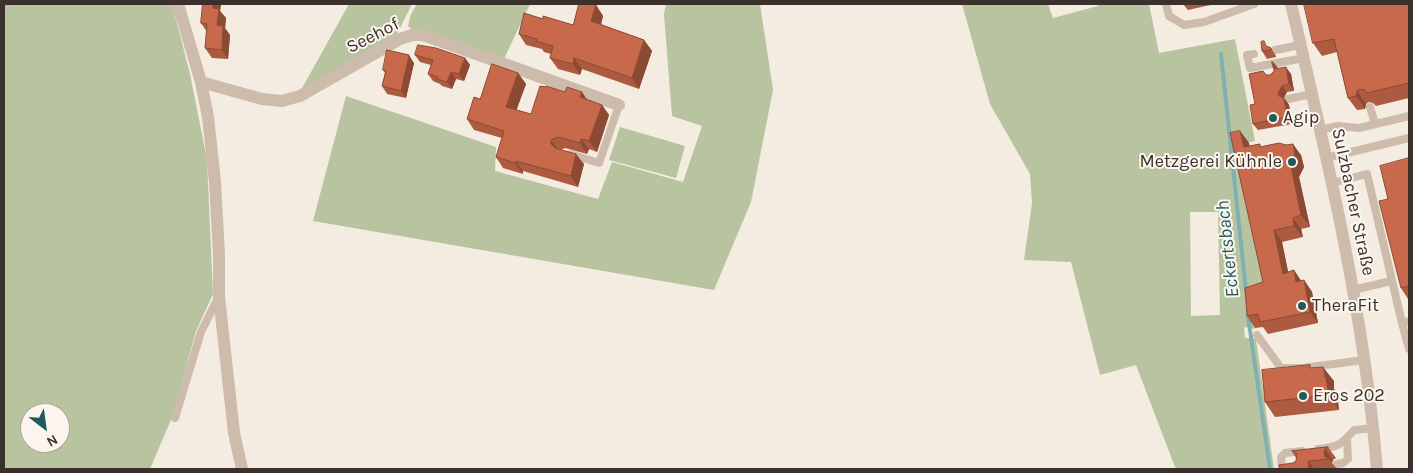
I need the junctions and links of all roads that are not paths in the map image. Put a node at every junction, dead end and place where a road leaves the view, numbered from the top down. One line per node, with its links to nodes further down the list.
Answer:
1 (178, 4): 9 (street)
2 (1166, 4): 3 (lane)
3 (1254, 4)
4 (1291, 4): 5 (street, Sulzbacher Straße)
5 (1301, 45): 6 (lane); 8 (street, Sulzbacher Straße)
6 (1275, 50)
7 (1254, 54): 8 (lane)
8 (1304, 58): 10 (street, Sulzbacher Straße)
9 (201, 82): 12 (street, Seehof); 25 (street)
10 (1312, 94): 11 (lane); 16 (street, Sulzbacher Straße)
11 (1288, 99)
12 (619, 105): 18 (lane)
13 (1370, 111): 15 (lane)
14 (1404, 117): 15 (lane)
15 (1375, 124): 16 (lane)
16 (1320, 130): 19 (street, Sulzbacher Straße)
17 (1409, 138): 19 (lane)
18 (564, 153)
19 (1326, 158): 20 (street, Sulzbacher Straße)
20 (1332, 183): 22 (lane); 24 (street, Sulzbacher Straße)
21 (1384, 204): 22 (lane)
22 (1375, 206): 26 (lane)
23 (1391, 281): 24 (lane)
24 (1353, 290): 29 (street, Sulzbacher Straße)
25 (219, 296): 30 (lane); 34 (street)
26 (1406, 322): 28 (lane)
27 (1257, 335): 29 (lane)
28 (1409, 349)
29 (1364, 360): 31 (street, Sulzbacher Straße)
30 (175, 418)
31 (1374, 428): 32 (lane); 36 (street, Sulzbacher Straße)
32 (1347, 439): 33 (lane); 35 (lane)
33 (1337, 464)
34 (242, 469)
35 (1287, 469)
36 (1377, 469)

